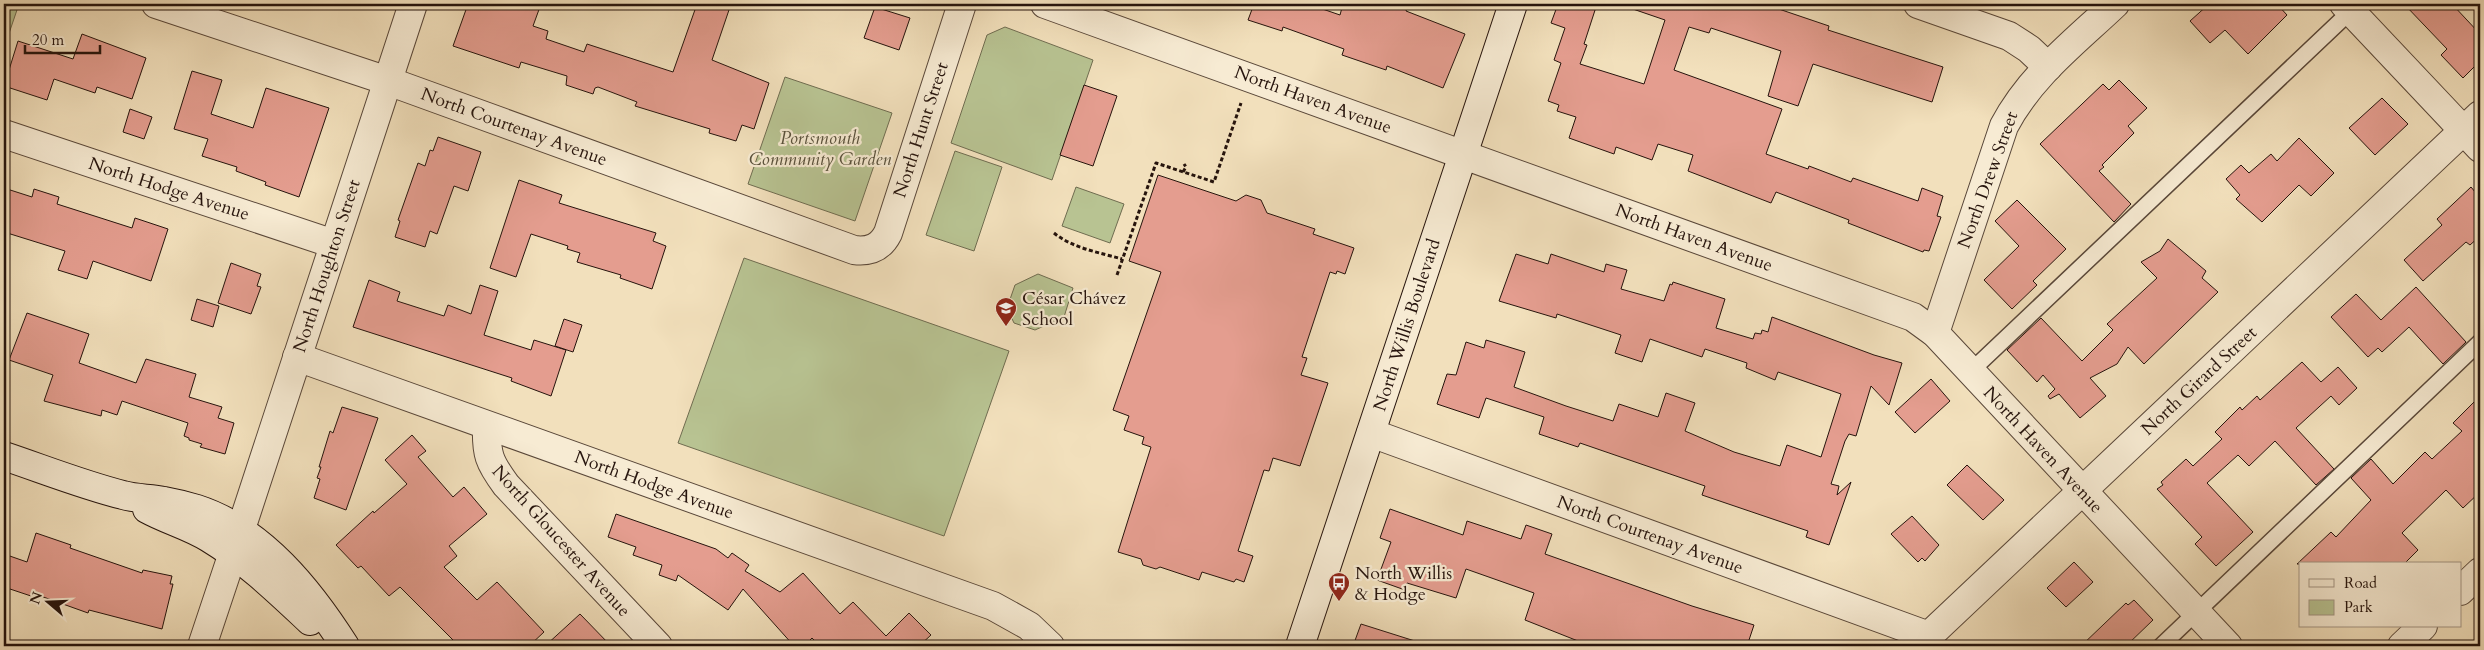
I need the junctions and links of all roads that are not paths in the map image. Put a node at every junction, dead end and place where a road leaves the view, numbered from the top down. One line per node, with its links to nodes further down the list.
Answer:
1 (156, 4): 10 (street, North Courtenay Avenue)
2 (413, 4): 10 (street, North Houghton Street)
3 (962, 4): 15 (street, North Hunt Street)
4 (1045, 4): 13 (street, North Haven Avenue)
5 (1513, 4): 13 (street, North Willis Boulevard)
6 (1918, 4): 9 (street)
7 (2115, 4): 9 (street, North Drew Street)
8 (2351, 6): 11 (street); 19 (lane)
9 (2048, 67): 16 (street, North Drew Street)
10 (388, 81): 14 (street, North Houghton Street); 15 (street, North Courtenay Avenue)
11 (2475, 131): 23 (street, North Girard Street)
12 (4, 134): 14 (street, North Hodge Avenue)
13 (1464, 154): 16 (street, North Haven Avenue); 21 (street, North Willis Boulevard)
14 (334, 244): 18 (street, North Houghton Street)
15 (871, 250)
16 (1935, 333): 19 (street, North Haven Avenue)
17 (2480, 342): 27 (lane)
18 (297, 357): 20 (street, North Hodge Avenue); 24 (street, North Houghton Street)
19 (1970, 372): 23 (street, North Haven Avenue)
20 (487, 426): 32 (street, North Gloucester Avenue); 33 (street, North Hodge Avenue)
21 (1371, 433): 29 (street, North Courtenay Avenue); 34 (street, North Willis Boulevard)
22 (4, 456): 24 (street)
23 (2082, 491): 27 (street, North Haven Avenue); 29 (street, North Girard Street)
24 (237, 541): 30 (street, North Houghton Street); 31 (street)
25 (2480, 572): 26 (street)
26 (2462, 589)
27 (2196, 613): 35 (lane); 36 (street, North Haven Avenue)
28 (2421, 628): 37 (street)
29 (1923, 641)
30 (202, 646)
31 (344, 646)
32 (658, 646)
33 (1050, 646)
34 (1300, 646)
35 (2161, 646)
36 (2228, 646)
37 (2402, 646)

